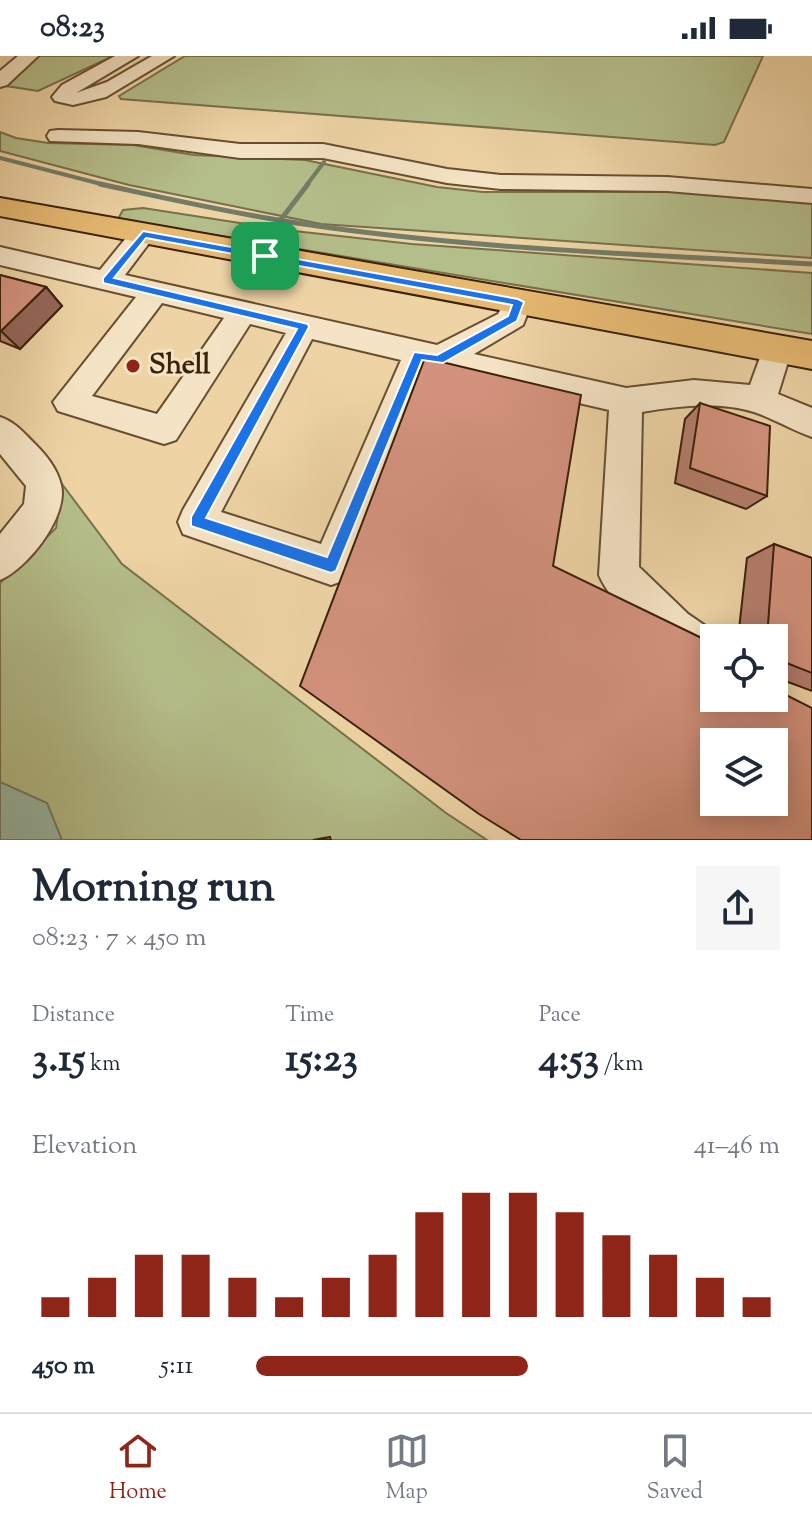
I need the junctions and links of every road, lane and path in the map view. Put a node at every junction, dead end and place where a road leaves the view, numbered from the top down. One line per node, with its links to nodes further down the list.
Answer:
1 (29, 56): 4 (street)
2 (129, 56): 3 (street)
3 (165, 56)
4 (0, 81)
5 (58, 136): 6 (street)
6 (812, 196)
7 (0, 207): 8 (main road)
8 (143, 234): 10 (street); 12 (main road)
9 (6, 258): 10 (street)
10 (107, 280): 11 (street)
11 (156, 292): 13 (street); 13 (street)
12 (518, 302): 15 (main road); 17 (street)
13 (243, 312): 14 (street)
14 (304, 327): 17 (street); 17 (street)
15 (777, 349): 16 (main road); 19 (street)
16 (812, 355)
17 (428, 357): 18 (street)
18 (626, 401): 19 (street); 23 (street)
19 (760, 401): 20 (street)
20 (812, 423)
21 (0, 431): 22 (street)
22 (0, 561)
23 (700, 647)

